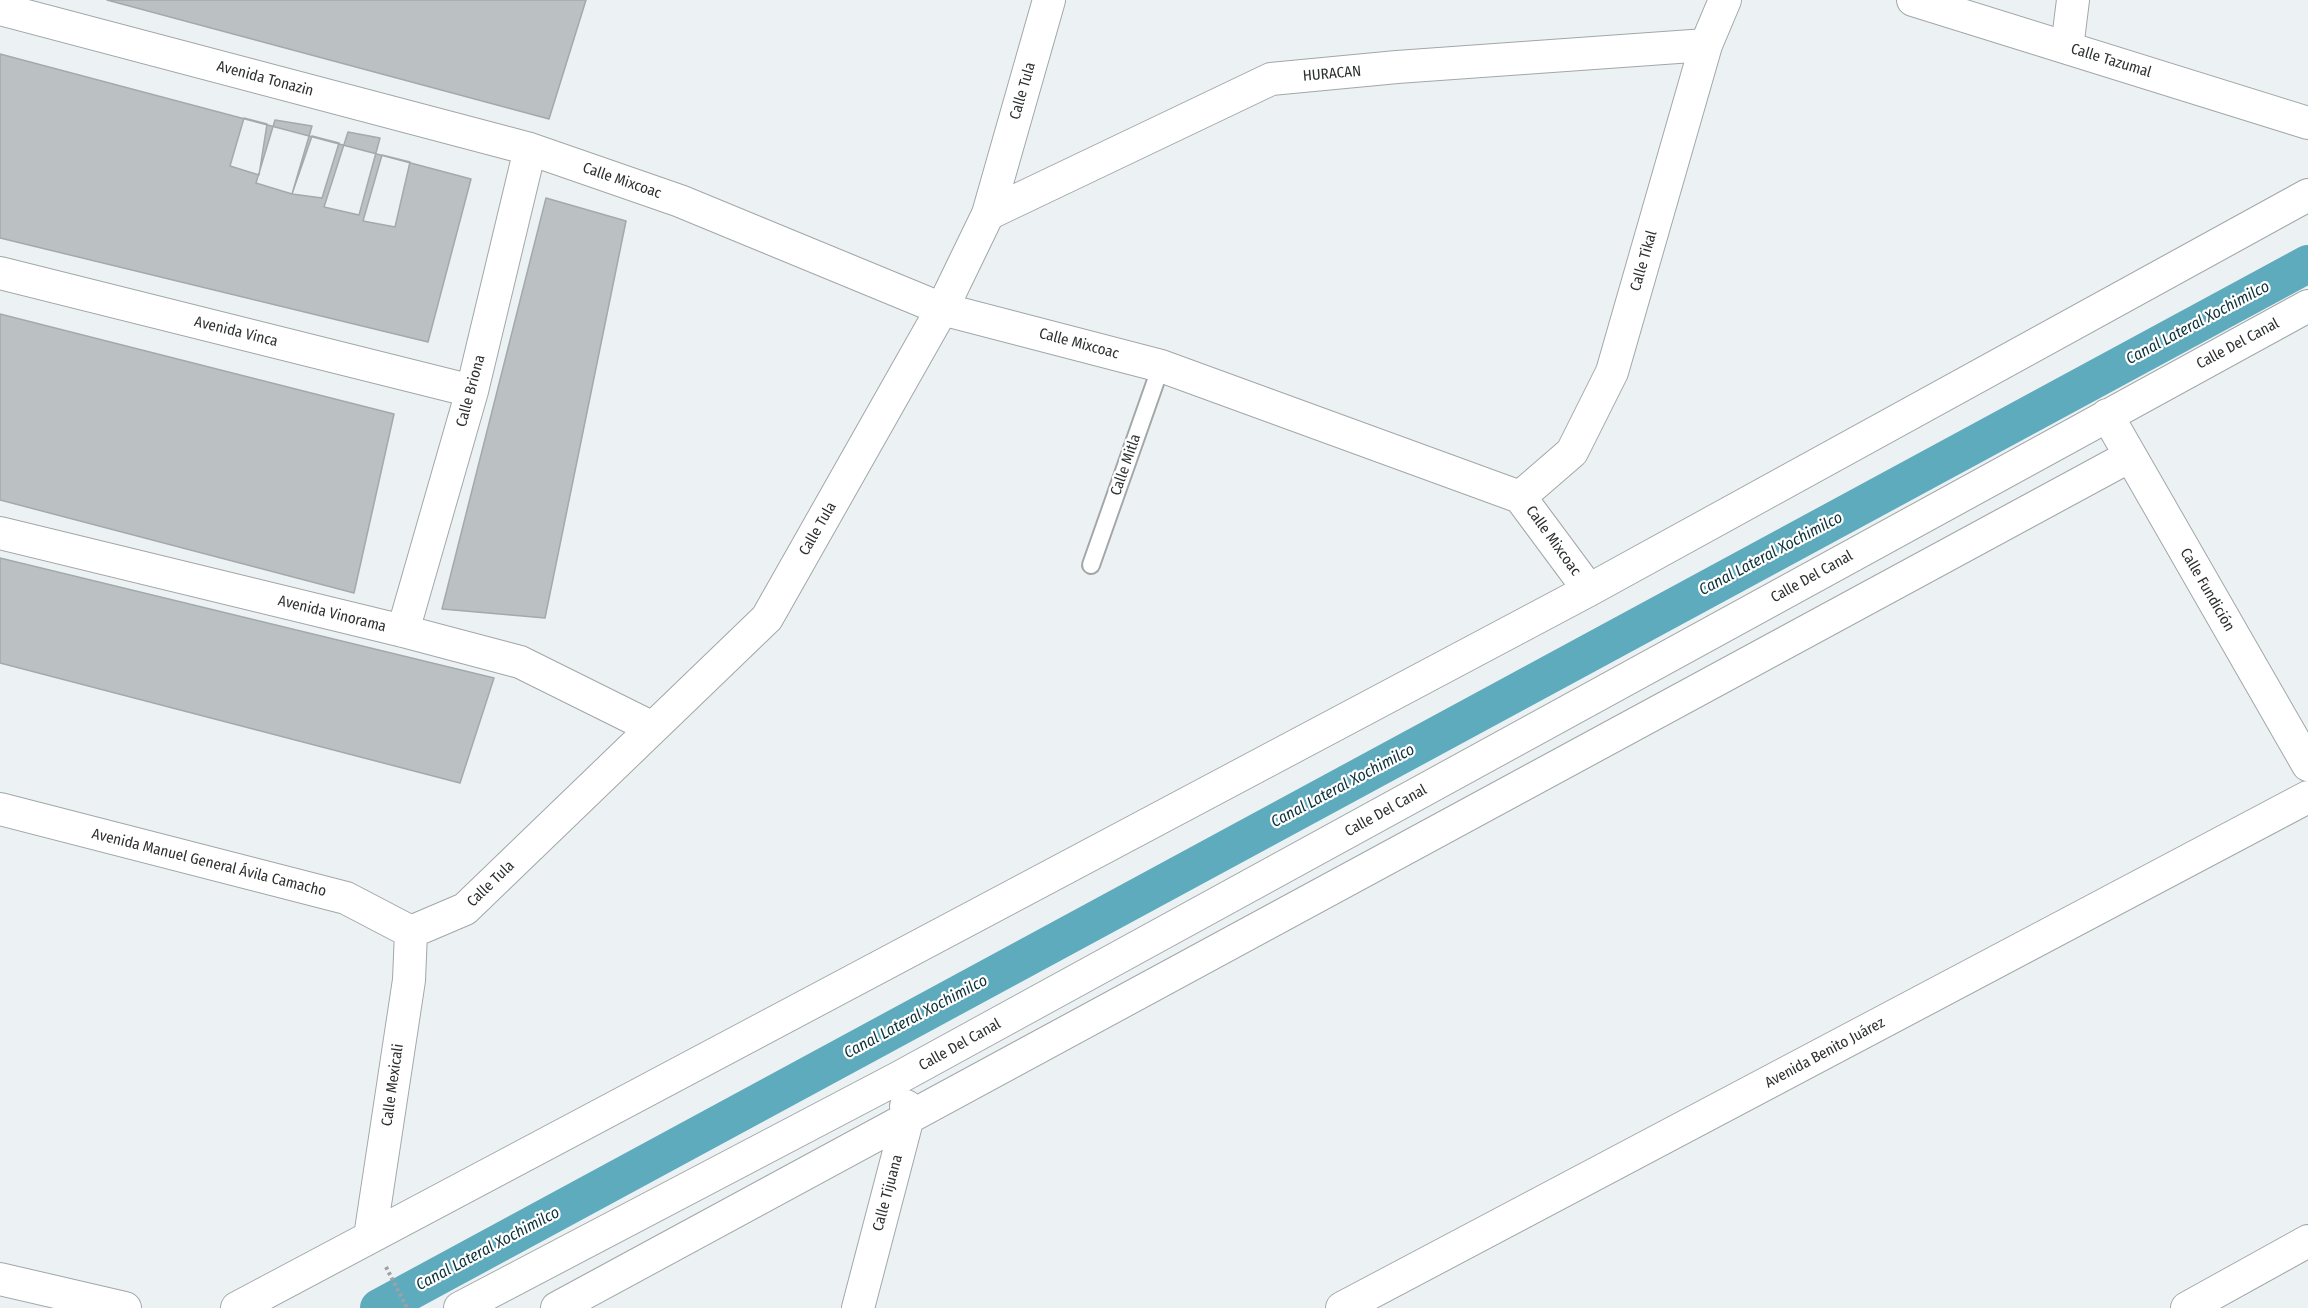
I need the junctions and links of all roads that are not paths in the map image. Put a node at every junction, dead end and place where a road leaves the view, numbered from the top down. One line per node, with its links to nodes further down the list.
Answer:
1 (1049, 0): 11 (street, Calle Tula)
2 (1725, 0): 6 (street, Calle Tikal)
3 (1913, 0): 7 (street, Calle Tazumal)
4 (2073, 0): 7 (street)
5 (0, 9): 9 (street, Avenida Tonazin)
6 (1706, 45): 11 (street, HURACAN); 19 (street, Calle Tikal)
7 (2067, 48): 8 (street, Calle Tazumal)
8 (2308, 123)
9 (530, 149): 14 (street, Calle Mixcoac); 16 (street, Calle Briona)
10 (2308, 195): 22 (street)
11 (988, 214): 14 (street, Calle Tula)
12 (0, 273): 16 (street, Avenida Vinca)
13 (2308, 306): 17 (street, Calle Del Canal)
14 (942, 309): 15 (street, Calle Mixcoac); 24 (street, Calle Tula)
15 (1161, 366): 19 (street, Calle Mixcoac); 21 (lane, Calle Mitla)
16 (472, 391): 23 (street, Calle Briona)
17 (2107, 415): 18 (street, Calle Fundición); 29 (street, Calle Del Canal)
18 (2130, 456): 25 (street, Calle Fundición); 30 (street)
19 (1520, 497): 22 (street, Calle Mixcoac)
20 (0, 533): 23 (street, Avenida Vinorama)
21 (1090, 565)
22 (1589, 590): 32 (street)
23 (403, 631): 24 (street, Avenida Vinorama)
24 (652, 728): 28 (street, Calle Tula)
25 (2307, 761)
26 (2308, 797): 39 (street, Avenida Benito Juárez)
27 (0, 809): 28 (street, Avenida Manuel General Ávila Camacho)
28 (411, 932): 32 (street, Calle Mexicali)
29 (900, 1077): 30 (street, Calle Tijuana); 36 (street, Calle Del Canal)
30 (908, 1118): 37 (street); 38 (street, Calle Tijuana)
31 (2308, 1241): 40 (street)
32 (376, 1248): 35 (street)
33 (0, 1279): 34 (street)
34 (125, 1308)
35 (237, 1308)
36 (460, 1308)
37 (557, 1308)
38 (858, 1308)
39 (1342, 1308)
40 (2187, 1308)

